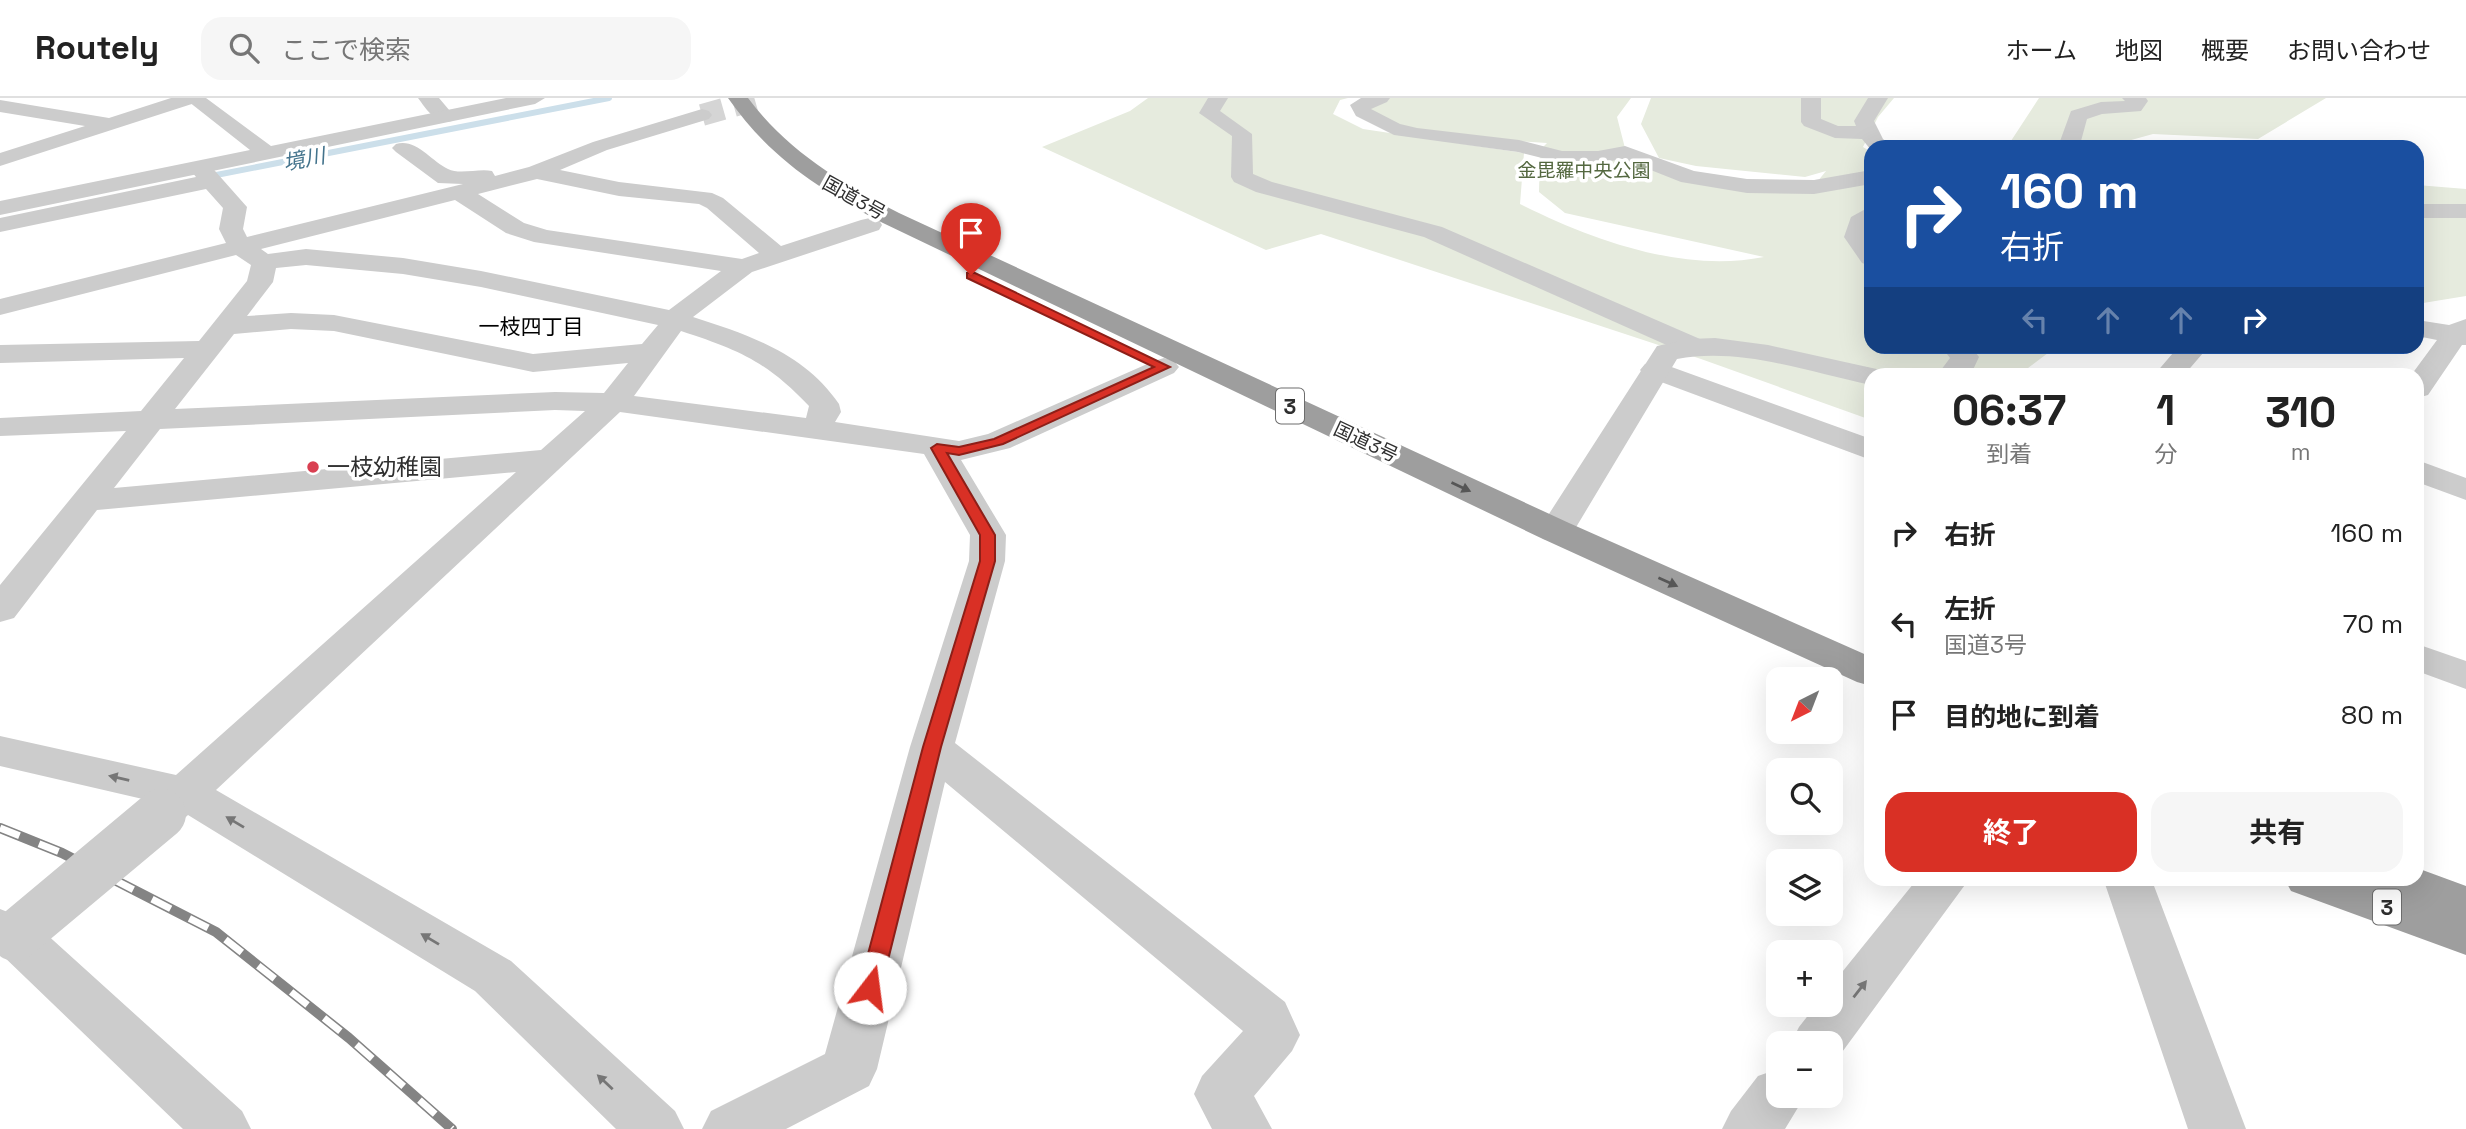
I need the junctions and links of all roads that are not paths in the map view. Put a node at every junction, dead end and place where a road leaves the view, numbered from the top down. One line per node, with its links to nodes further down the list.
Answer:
1 (192, 98): 13 (street); 17 (street)
2 (428, 98): 12 (street)
3 (534, 98): 12 (street)
4 (738, 98): 59 (highway, 国道3号 / 3, one-way to 59)
5 (1218, 98): 40 (street)
6 (1380, 98): 21 (street)
7 (1811, 98): 14 (street)
8 (1878, 98): 14 (street)
9 (2132, 98): 15 (street)
10 (0, 106): 13 (street)
11 (708, 106): 19 (street); 29 (highway, 国道3号 / 3)
12 (445, 117): 17 (street)
13 (114, 124): 18 (street)
14 (1875, 140)
15 (2071, 140)
16 (403, 148): 22 (street)
17 (268, 154): 20 (street)
18 (0, 160)
19 (537, 172): 22 (street); 32 (street)
20 (206, 175): 24 (street); 28 (street); 30 (street)
21 (1864, 178)
22 (502, 181): 23 (street)
23 (459, 192): 30 (street); 34 (street)
24 (0, 208)
25 (2424, 211): 26 (street)
26 (2466, 211)
27 (1864, 218): 31 (street)
28 (0, 225)
29 (870, 225): 32 (street); 44 (highway, 国道3号 / 3)
30 (240, 247): 33 (street); 35 (street)
31 (1864, 248)
32 (776, 255): 34 (street)
33 (264, 262): 36 (street); 39 (street)
34 (743, 267): 36 (street)
35 (0, 307)
36 (675, 320): 41 (street); 52 (street)
37 (2424, 329): 38 (street)
38 (2463, 332): 48 (street)
39 (215, 338): 41 (street); 42 (street); 50 (street)
40 (1690, 345): 46 (street); 47 (street)
41 (650, 352): 49 (street)
42 (0, 354)
43 (2187, 354): 45 (street)
44 (1164, 367): 54 (street); 62 (highway, 国道3号 / 3)
45 (2174, 368)
46 (1655, 370): 53 (street); 59 (street)
47 (1864, 375)
48 (2424, 380)
49 (613, 402): 50 (street); 52 (street); 55 (street)
50 (148, 421): 51 (street); 58 (street)
51 (0, 427)
52 (816, 429): 54 (street)
53 (1864, 447)
54 (937, 448): 67 (street)
55 (550, 459): 58 (street); 69 (street)
56 (2424, 473): 57 (street)
57 (2466, 490)
58 (85, 501): 60 (street)
59 (1556, 531): 63 (highway, 国道3号 / 3, one-way to 63)
60 (0, 610)
61 (2424, 660): 64 (street)
62 (1801, 667)
63 (1864, 670)
64 (2466, 676)
65 (1843, 686): 66 (highway, 国道3号 / 3)
66 (1864, 696)
67 (932, 747): 81 (street); 82 (street)
68 (0, 751): 69 (street, one-way to 68)
69 (173, 804): 76 (street, bridge); 80 (street, one-way to 69)
70 (1940, 886): 77 (street, one-way to 70)
71 (2130, 886): 84 (street)
72 (2330, 886): 75 (highway, 3)
73 (2413, 886): 74 (highway, 3)
74 (2466, 905)
75 (2466, 935)
76 (5, 938): 79 (street)
77 (1827, 1031)
78 (1767, 1108): 83 (street)
79 (222, 1129)
80 (655, 1129)
81 (731, 1129)
82 (1242, 1129)
83 (1751, 1129)
84 (2217, 1129)

